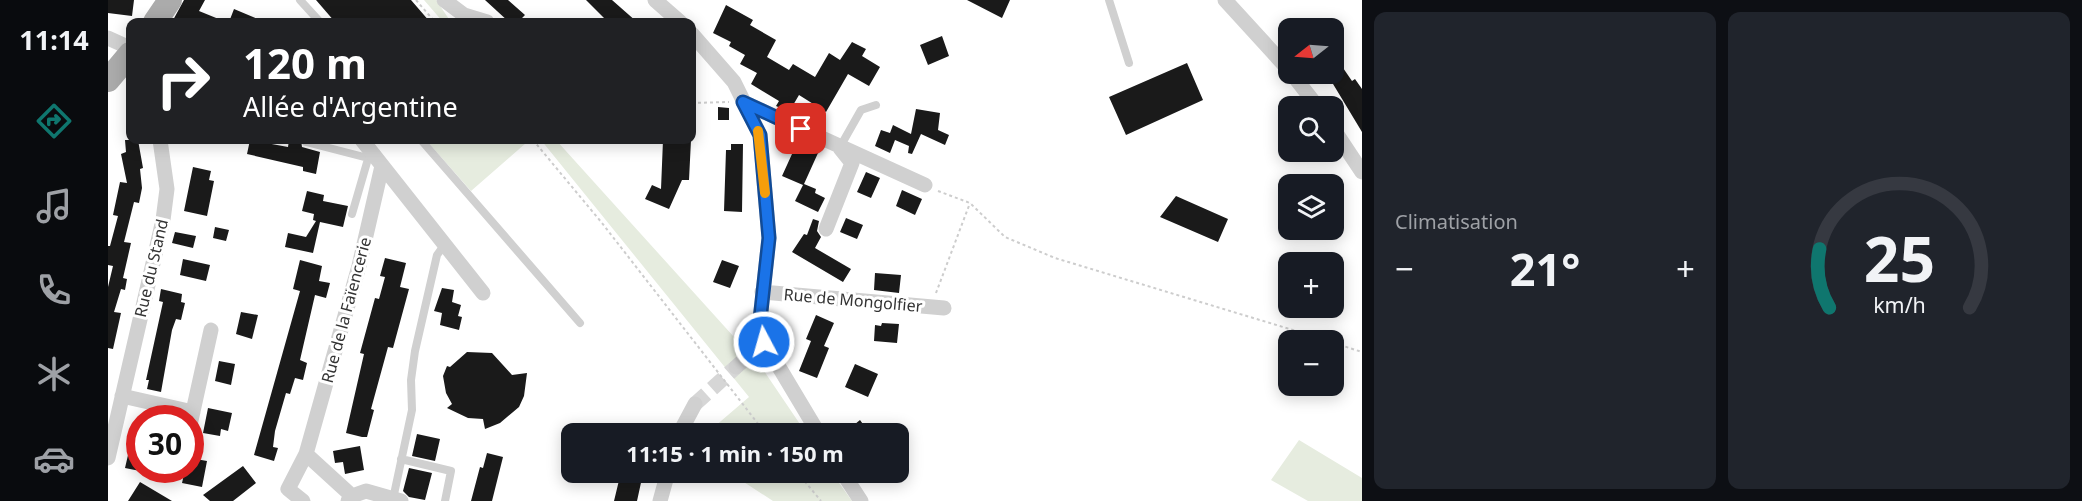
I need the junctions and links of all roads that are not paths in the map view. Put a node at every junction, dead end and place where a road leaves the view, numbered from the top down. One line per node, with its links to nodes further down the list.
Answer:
1 (170, 0): 7 (main road)
2 (300, 0): 8 (lane)
3 (444, 0): 9 (street)
4 (655, 0): 10 (street)
5 (1109, 0): 16 (lane)
6 (1225, 0): 14 (street)
7 (158, 18)
8 (316, 18)
9 (474, 18)
10 (675, 18)
11 (108, 38): 13 (street)
12 (696, 39): 20 (street)
13 (126, 46)
14 (1278, 58)
15 (126, 59): 17 (main road)
16 (1129, 63)
17 (108, 80)
18 (1300, 84): 19 (street)
19 (1309, 96)
20 (743, 102): 26 (street); 34 (street)
21 (876, 105): 26 (lane)
22 (161, 144): 41 (street, Rue du Stand)
23 (323, 144): 27 (lane)
24 (424, 144): 37 (lane)
25 (1344, 145): 29 (street)
26 (840, 147): 30 (street); 32 (street)
27 (367, 149): 28 (street); 31 (lane)
28 (382, 166): 33 (street); 47 (street, Rue de la Faïencerie)
29 (1362, 172)
30 (925, 186)
31 (352, 214)
32 (826, 229)
33 (444, 244): 35 (street); 49 (lane)
34 (762, 292): 36 (street, Rue de Mongolfier); 39 (street)
35 (483, 293)
36 (938, 308)
37 (580, 323)
38 (211, 330): 44 (street)
39 (764, 342): 40 (street); 46 (street)
40 (736, 367)
41 (122, 396): 43 (street); 48 (street, Rue du Stand)
42 (695, 404): 45 (street)
43 (151, 405)
44 (195, 405)
45 (685, 423)
46 (812, 423)
47 (306, 454): 52 (street); 55 (street, Rue de la Faïencerie)
48 (108, 458)
49 (401, 459): 53 (lane); 56 (lane)
50 (666, 483): 54 (street)
51 (849, 483): 57 (street)
52 (350, 499): 53 (street)
53 (397, 500)
54 (662, 500)
55 (303, 501)
56 (445, 501)
57 (861, 501)

